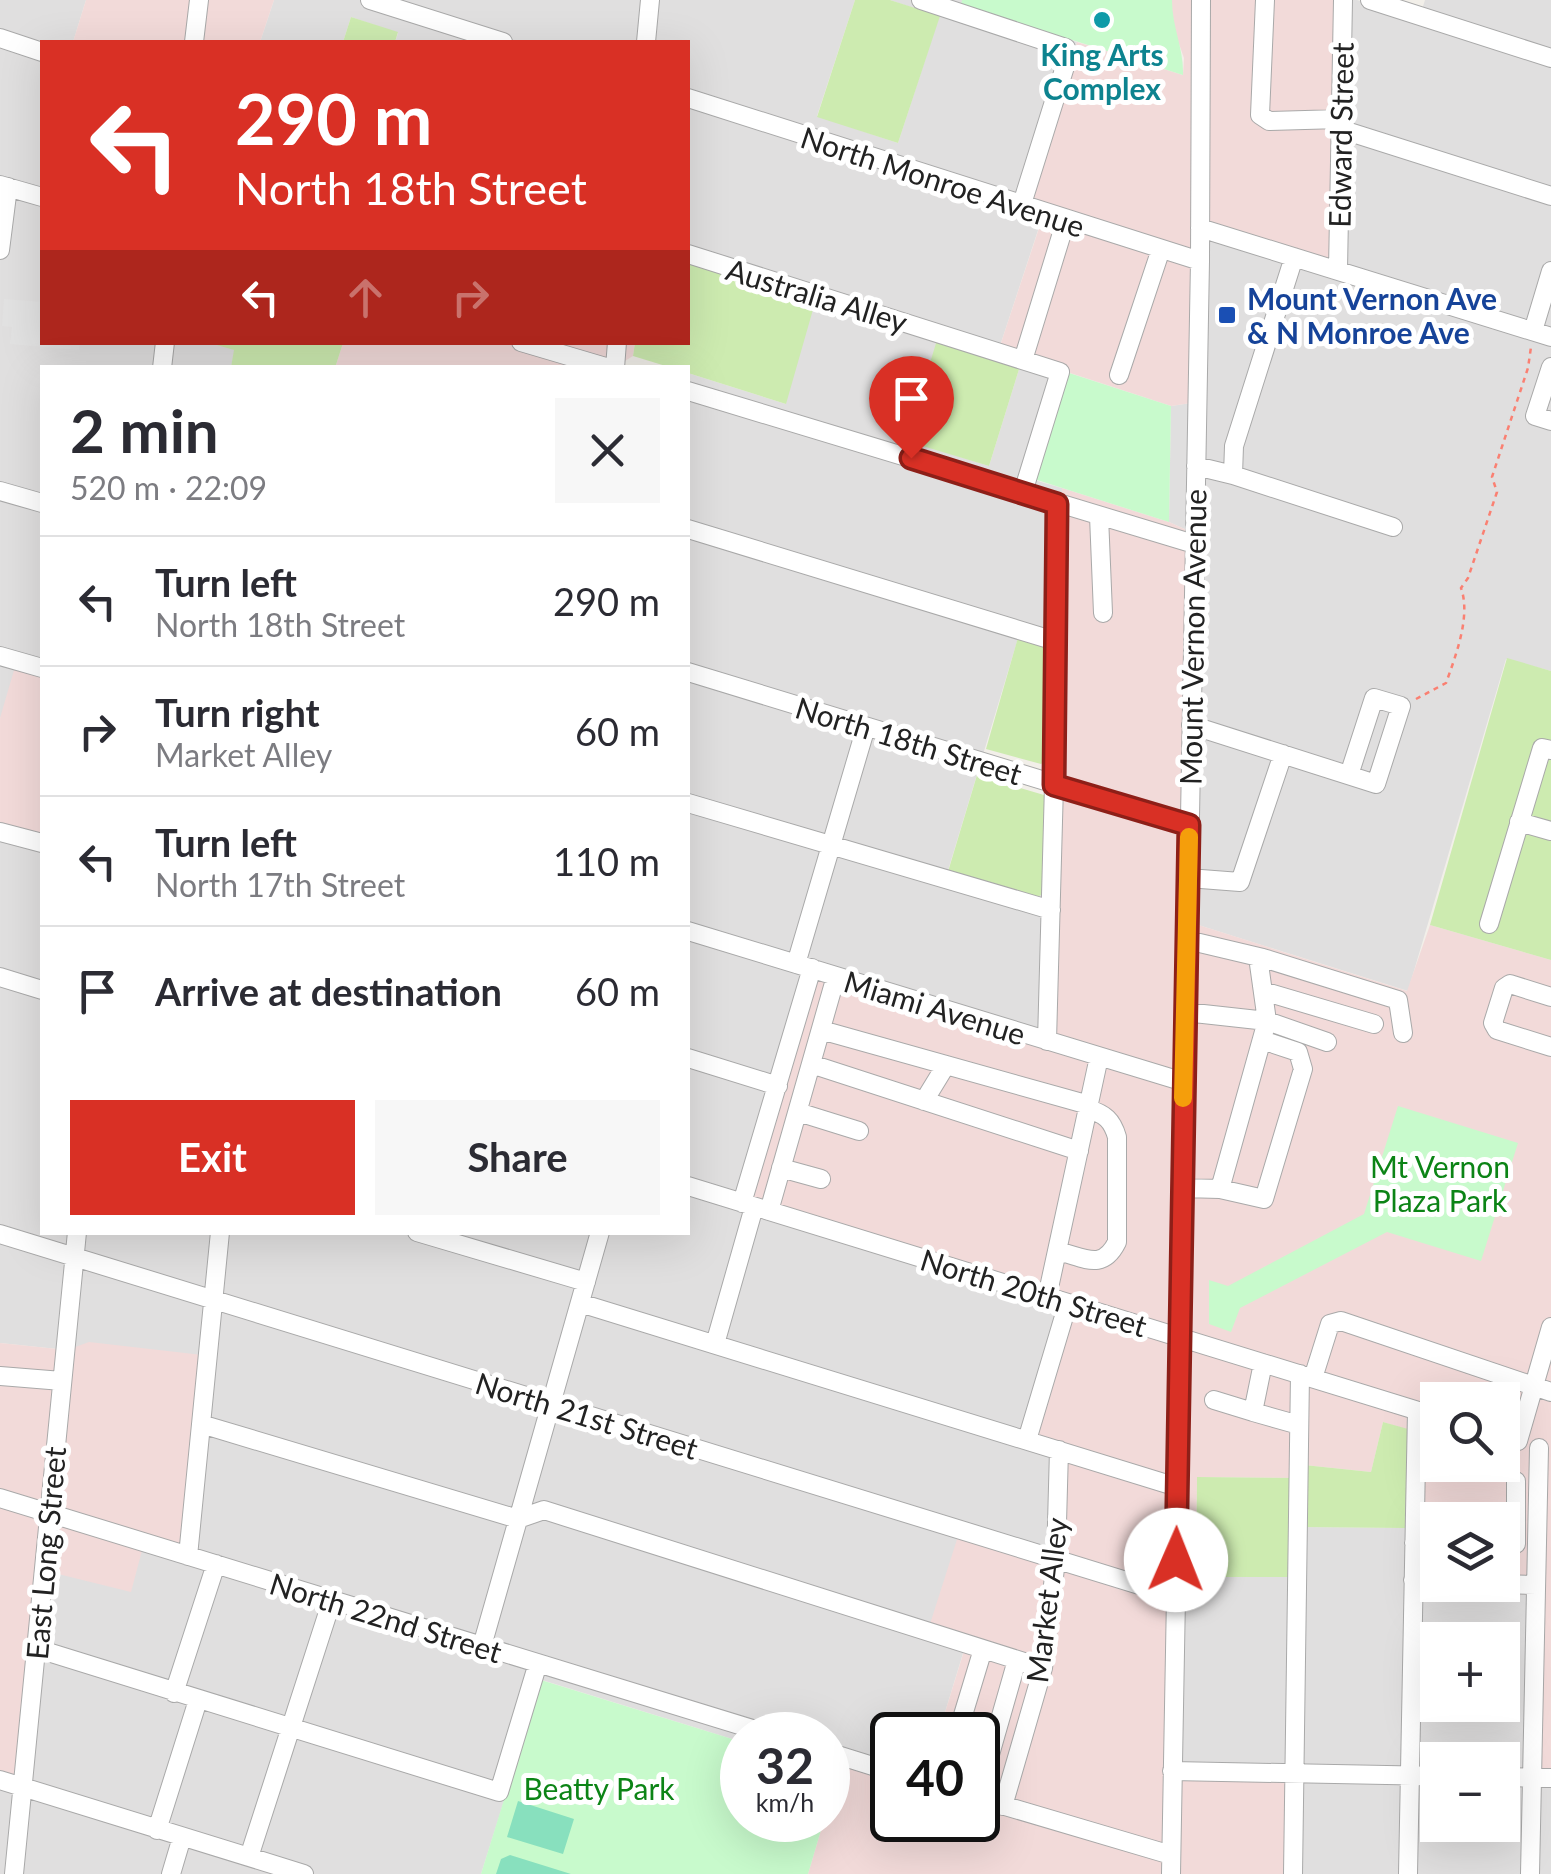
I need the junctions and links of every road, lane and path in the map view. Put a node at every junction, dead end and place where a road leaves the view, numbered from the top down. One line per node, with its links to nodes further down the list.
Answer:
1 (198, 0): 10 (street)
2 (370, 0): 11 (street)
3 (650, 0): 12 (street)
4 (921, 0): 20 (street)
5 (1201, 0): 22 (street, Mount Vernon Avenue)
6 (1265, 0): 16 (street)
7 (1343, 0): 16 (street, Edward Street)
8 (1370, 0): 14 (street)
9 (0, 38): 13 (street)
10 (194, 40)
11 (497, 40)
12 (646, 40)
13 (40, 51)
14 (1551, 58)
15 (690, 99): 20 (street, North Monroe Avenue)
16 (1340, 124): 19 (street); 28 (street, Edward Street)
17 (4, 186): 18 (street); 23 (street)
18 (40, 196)
19 (1551, 196)
20 (1022, 207): 21 (street, North Monroe Avenue)
21 (1066, 220): 24 (street, North Monroe Avenue); 32 (street)
22 (1200, 228): 26 (street); 27 (street, Mount Vernon Avenue)
23 (0, 250)
24 (1161, 250): 27 (street, North Monroe Avenue); 35 (street)
25 (690, 255): 32 (street, Australia Alley)
26 (1294, 257): 28 (street); 39 (street)
27 (1200, 261): 38 (street, Mount Vernon Avenue)
28 (1338, 270): 30 (street)
29 (1551, 271): 30 (street)
30 (1542, 334): 53 (path)
31 (532, 345): 33 (street)
32 (1022, 360): 41 (street, Australia Alley)
33 (602, 365)
34 (1551, 367): 37 (street)
35 (1119, 375)
36 (690, 392): 41 (street)
37 (1551, 421)
38 (1196, 466): 39 (street); 47 (street, Mount Vernon Avenue)
39 (1233, 474): 45 (street)
40 (0, 492): 42 (street)
41 (1023, 492): 43 (street)
42 (40, 502)
43 (1057, 504): 44 (street); 49 (street)
44 (1098, 516): 47 (street); 48 (street)
45 (1394, 527)
46 (690, 530): 49 (street)
47 (1194, 544): 54 (street, Mount Vernon Avenue)
48 (1103, 613)
49 (1056, 641): 59 (street)
50 (0, 656): 51 (street)
51 (40, 667)
52 (690, 673): 55 (street, North 18th Street)
53 (1401, 706): 58 (street); 58 (street)
54 (1191, 725): 57 (street); 62 (street, Mount Vernon Avenue)
55 (866, 727): 59 (street, North 18th Street); 66 (street)
56 (1551, 750): 61 (street)
57 (1282, 754): 58 (street); 67 (street)
58 (1350, 776)
59 (1054, 785): 62 (street, North 18th Street); 68 (street)
60 (690, 805): 66 (street)
61 (1520, 822): 63 (street); 69 (street)
62 (1189, 825): 67 (street, Mount Vernon Avenue)
63 (1551, 831)
64 (0, 832): 65 (street)
65 (40, 842)
66 (832, 848): 68 (street); 73 (street)
67 (1188, 878): 71 (street, Mount Vernon Avenue)
68 (1050, 910): 85 (street)
69 (1488, 924)
70 (690, 931): 73 (street, Miami Avenue)
71 (1186, 940): 72 (street); 79 (street, Mount Vernon Avenue)
72 (1258, 957): 77 (street); 83 (street)
73 (804, 966): 74 (street, Miami Avenue); 93 (street)
74 (836, 976): 82 (street); 85 (street, Miami Avenue)
75 (0, 977): 76 (street)
76 (40, 989)
77 (1263, 991): 80 (street); 81 (street)
78 (1551, 997): 87 (street)
79 (1185, 1012): 80 (street); 92 (street, Mount Vernon Avenue)
80 (1267, 1021): 84 (street); 86 (street)
81 (1374, 1024)
82 (821, 1030): 90 (street); 91 (street)
83 (1403, 1033)
84 (1262, 1040): 103 (street); 103 (street)
85 (1047, 1041): 88 (street, Miami Avenue)
86 (1328, 1042)
87 (1551, 1047)
88 (1099, 1057): 92 (street, Miami Avenue); 95 (street)
89 (690, 1059): 93 (street)
90 (811, 1064): 94 (street); 96 (street)
91 (946, 1065): 94 (street); 95 (street)
92 (1184, 1082): 102 (street, Mount Vernon Avenue)
93 (778, 1086): 104 (street)
94 (924, 1101): 98 (street)
95 (1088, 1107): 98 (street); 110 (street)
96 (798, 1112): 97 (street); 99 (street)
97 (859, 1131)
98 (1079, 1150): 110 (street)
99 (781, 1168): 100 (street); 104 (street)
100 (820, 1180)
101 (690, 1187): 104 (street, North 20th Street)
102 (1182, 1188): 103 (street); 118 (street, Mount Vernon Avenue)
103 (1220, 1189)
104 (755, 1207): 113 (street, North 20th Street); 119 (street)
105 (0, 1234): 111 (street, North 21st Street)
106 (77, 1235): 111 (street, East Long Street)
107 (220, 1235): 114 (street)
108 (427, 1235): 112 (street)
109 (599, 1235): 112 (street)
110 (1057, 1251): 113 (street)
111 (75, 1256): 114 (street, North 21st Street); 123 (street, East Long Street)
112 (586, 1282): 115 (street)
113 (1047, 1297): 116 (street, North 20th Street)
114 (214, 1299): 126 (street, North 21st Street); 131 (street)
115 (580, 1303): 119 (street); 126 (street)
116 (1068, 1303): 118 (street, North 20th Street); 133 (street)
117 (1551, 1328): 124 (street)
118 (1178, 1336): 120 (street, North 20th Street); 137 (street, Mount Vernon Avenue)
119 (715, 1344): 133 (street)
120 (1263, 1363): 122 (street, North 20th Street); 129 (street)
121 (0, 1376): 123 (street)
122 (1306, 1376): 124 (street); 127 (street, North 20th Street); 132 (street)
123 (62, 1382): 139 (street, East Long Street)
124 (1542, 1389): 130 (street)
125 (1214, 1400): 129 (street)
126 (551, 1404): 140 (street); 146 (street, North 21st Street)
127 (1417, 1410): 128 (street, North 20th Street); 141 (street)
128 (1420, 1411)
129 (1254, 1412): 132 (street)
130 (1520, 1423)
131 (201, 1424): 140 (street); 145 (street)
132 (1299, 1425): 169 (street)
133 (1028, 1440): 135 (street)
134 (1520, 1442): 136 (street)
135 (1060, 1450): 137 (street); 146 (street, Market Alley)
136 (1545, 1450): 144 (street)
137 (1177, 1487): 152 (street, Mount Vernon Avenue)
138 (0, 1498): 139 (street, North 22nd Street)
139 (48, 1512): 145 (street, North 22nd Street); 155 (street, East Long Street)
140 (518, 1518): 154 (street); 156 (street)
141 (1414, 1542): 142 (street); 148 (street)
142 (1420, 1542)
143 (1520, 1544): 144 (street)
144 (1537, 1544): 151 (street)
145 (188, 1556): 147 (street, North 22nd Street)
146 (1056, 1560): 152 (street, North 21st Street); 159 (street, Market Alley)
147 (216, 1564): 153 (street, North 22nd Street); 160 (street)
148 (1413, 1580): 149 (street); 170 (street)
149 (1420, 1580)
150 (1520, 1585): 151 (street)
151 (1536, 1585): 172 (street)
152 (1175, 1596): 168 (street, Mount Vernon Avenue)
153 (332, 1600): 154 (street, North 22nd Street); 167 (street)
154 (482, 1646): 157 (street, North 22nd Street)
155 (35, 1648): 160 (street); 174 (street, East Long Street)
156 (981, 1656): 158 (street); 163 (street)
157 (538, 1664): 165 (street, North 22nd Street); 167 (street)
158 (1015, 1667): 159 (street); 162 (street)
159 (1043, 1668): 166 (street, Market Alley)
160 (174, 1693): 161 (street)
161 (198, 1700): 167 (street); 177 (street)
162 (1002, 1711): 164 (street); 166 (street)
163 (964, 1712)
164 (1000, 1717)
165 (720, 1719)
166 (1028, 1719): 176 (street, Market Alley)
167 (289, 1728): 180 (street)
168 (1172, 1771): 169 (street); 179 (street, Mount Vernon Avenue)
169 (1292, 1772): 170 (street); 185 (street)
170 (1409, 1775): 171 (street); 186 (street)
171 (1420, 1775)
172 (1541, 1778): 187 (street)
173 (0, 1780): 174 (street)
174 (23, 1788): 177 (street); 181 (street, East Long Street)
175 (1000, 1805): 176 (street)
176 (1003, 1806): 179 (street)
177 (157, 1830): 178 (street)
178 (182, 1837): 180 (street); 182 (street)
179 (1171, 1854): 184 (street, Mount Vernon Avenue)
180 (249, 1857): 183 (street)
181 (14, 1874)
182 (171, 1874)
183 (304, 1874)
184 (1170, 1874)
185 (1293, 1874)
186 (1408, 1874)
187 (1530, 1874)

